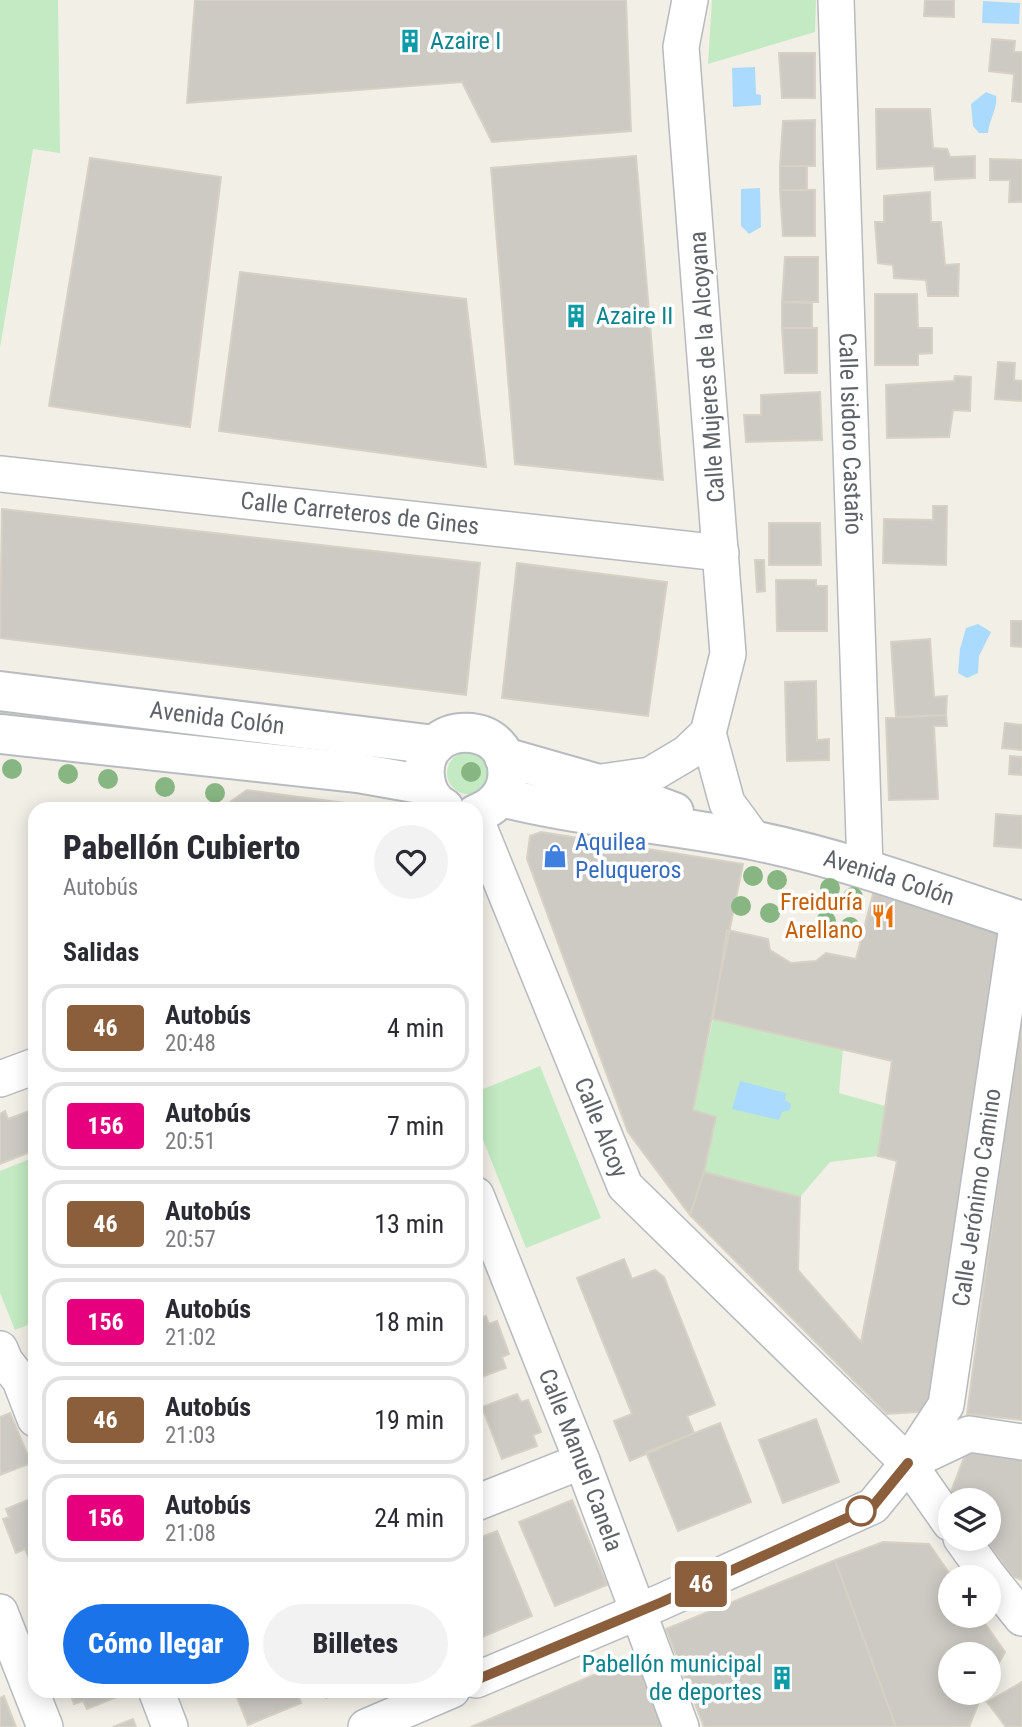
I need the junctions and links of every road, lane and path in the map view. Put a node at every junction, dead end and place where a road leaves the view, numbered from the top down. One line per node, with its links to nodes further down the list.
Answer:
1 (690, 0): 4 (street, Calle Mujeres de la Alcoyana)
2 (836, 0): 14 (street, Calle Isidoro Castaño)
3 (0, 474): 4 (street, Calle Carreteros de Gines)
4 (720, 552): 6 (street, Calle Mujeres de la Alcoyana)
5 (0, 691): 8 (main road, Avenida Colón)
6 (708, 733): 10 (street); 13 (street, Calle Mujeres de la Alcoyana)
7 (0, 734): 11 (main road, Avenida Colón)
8 (435, 745): 9 (main road); 11 (main road)
9 (504, 757): 10 (main road, Avenida Colón); 12 (main road)
10 (594, 783): 13 (main road, Avenida Colón)
11 (435, 797)
12 (484, 810): 13 (main road, Avenida Colón); 15 (street, Calle Alcoy)
13 (755, 841): 14 (main road, Avenida Colón)
14 (865, 867): 16 (main road, Avenida Colón)
15 (488, 887): 25 (street, Calle Alcoy)
16 (1020, 920): 25 (street, Calle Jerónimo Camino)
17 (28, 1069): 18 (street)
18 (0, 1079)
19 (483, 1213): 24 (street, Calle Manuel Canela)
20 (0, 1349): 21 (street)
21 (18, 1381): 22 (street)
22 (28, 1403)
23 (1022, 1442): 25 (street)
24 (582, 1461): 26 (street); 29 (street, Calle Manuel Canela)
25 (908, 1463): 27 (street, Calle Alcoy); 29 (street, Calle Jerónimo Camino)
26 (483, 1500)
27 (938, 1505)
28 (1001, 1592): 31 (street)
29 (638, 1611): 32 (street, Calle Jerónimo Camino); 40 (street, Calle Manuel Canela)
30 (0, 1612): 33 (street)
31 (1022, 1618)
32 (483, 1677)
33 (28, 1684)
34 (34, 1698): 38 (street)
35 (159, 1698): 39 (street)
36 (435, 1698): 37 (street)
37 (377, 1725)
38 (45, 1727)
39 (170, 1727)
40 (681, 1727)

